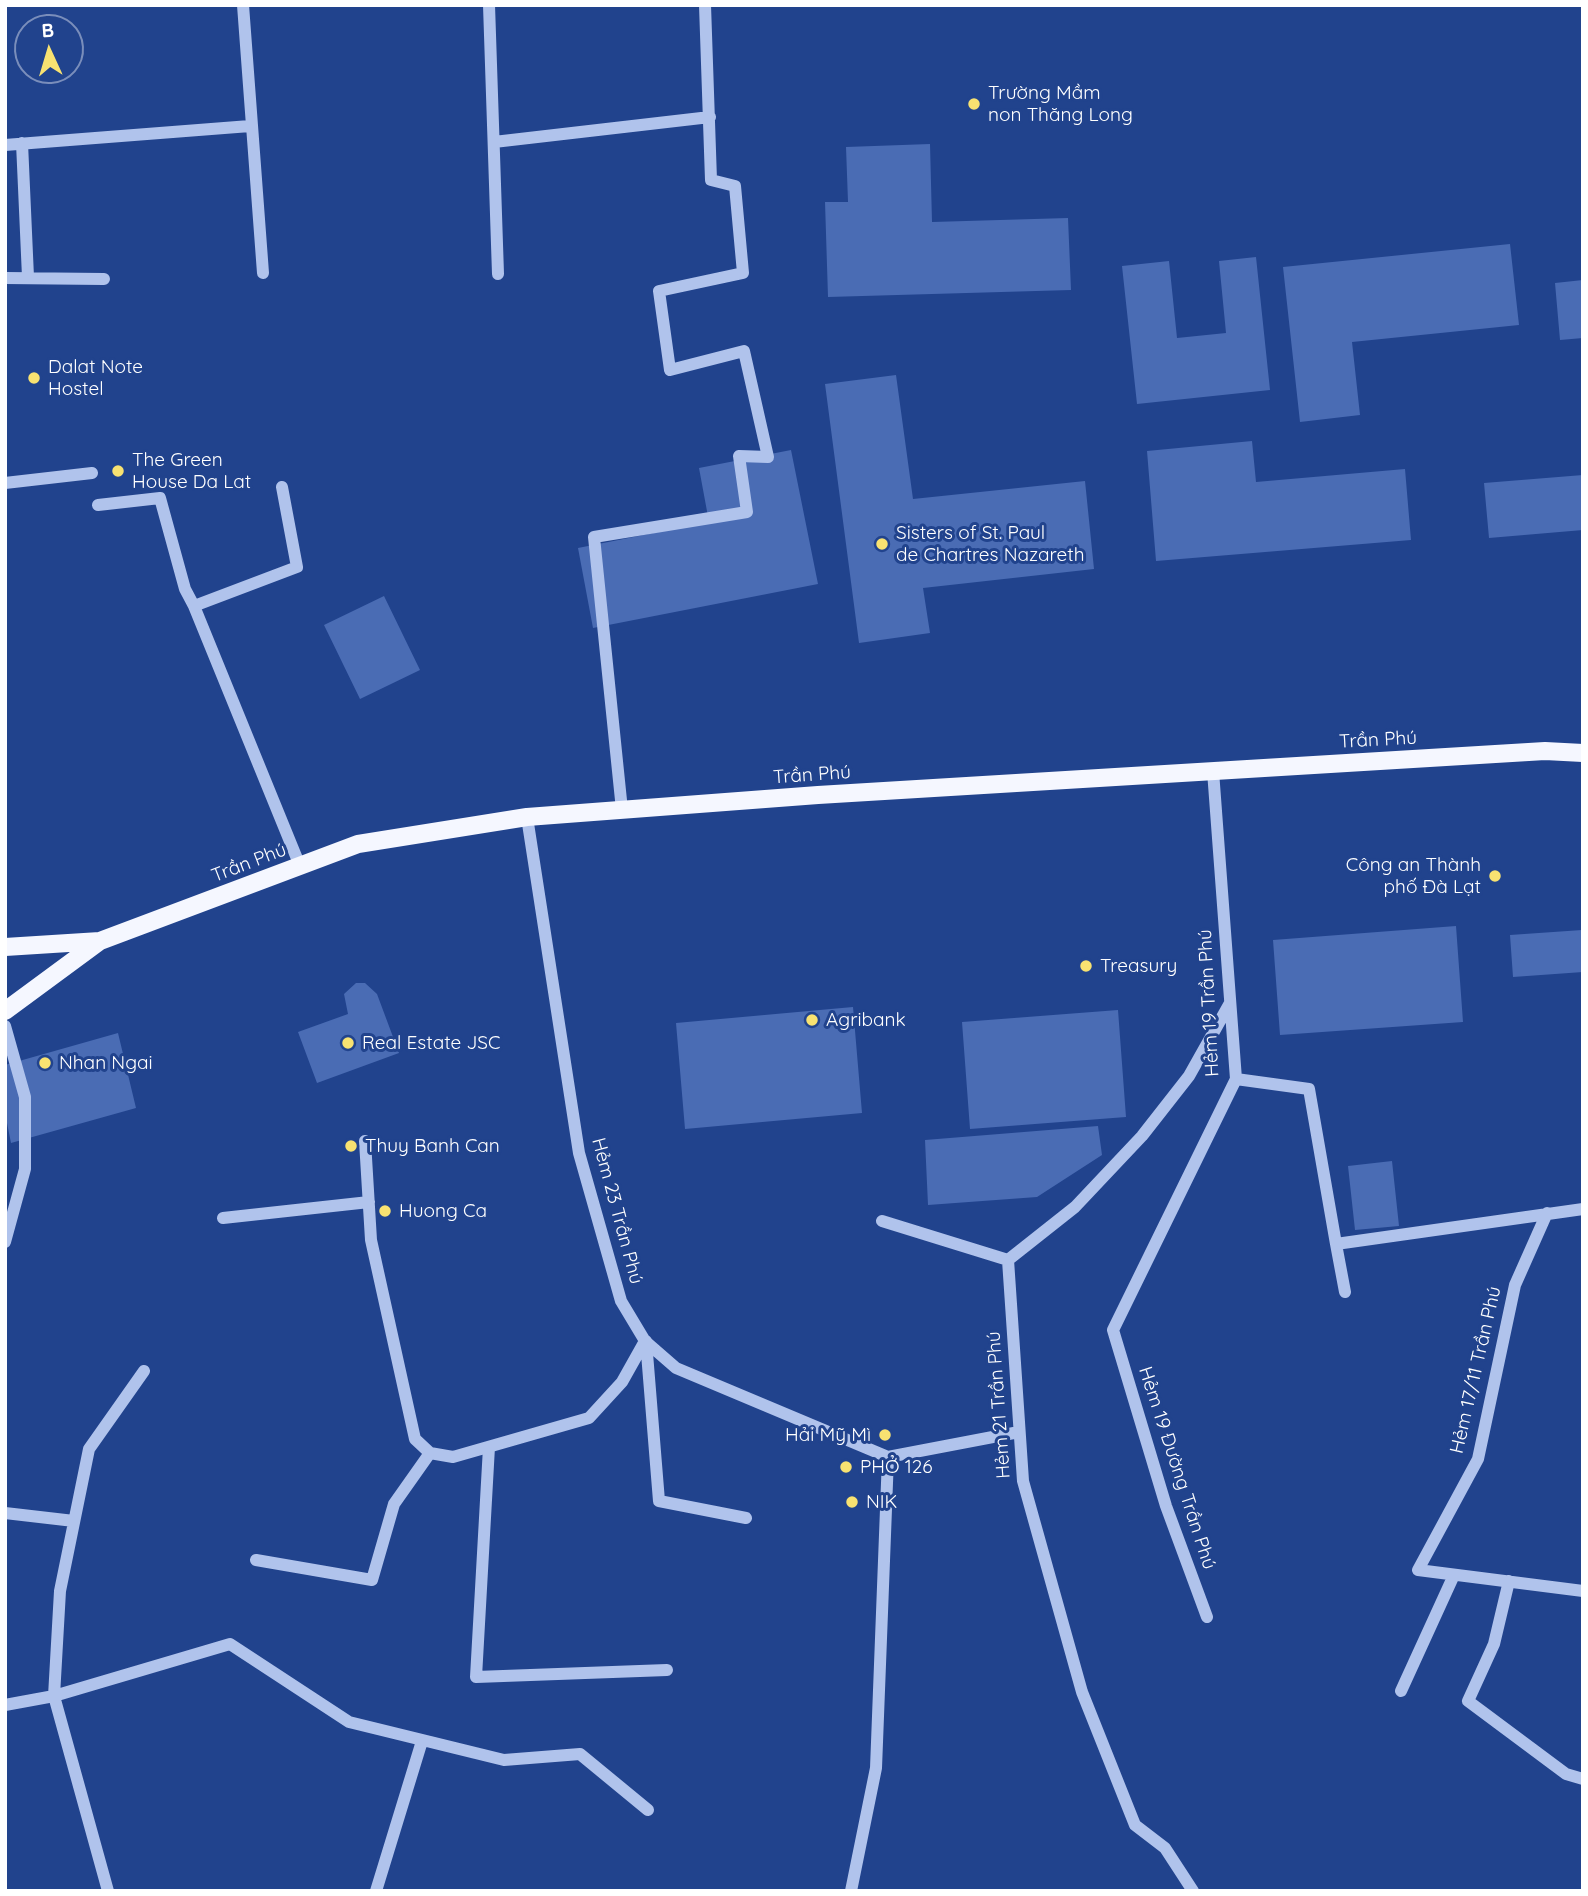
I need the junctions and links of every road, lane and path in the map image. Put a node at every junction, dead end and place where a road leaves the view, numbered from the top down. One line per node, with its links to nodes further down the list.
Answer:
1 (243, 5): 5 (street)
2 (489, 5): 6 (street)
3 (705, 5): 4 (street)
4 (710, 117): 6 (street); 23 (street)
5 (250, 126): 7 (street); 9 (street)
6 (494, 142): 10 (street)
7 (22, 143): 8 (street); 11 (street)
8 (5, 145)
9 (263, 273)
10 (498, 274)
11 (28, 277): 12 (street); 13 (street)
12 (5, 278)
13 (104, 279)
14 (92, 473): 15 (street)
15 (5, 483)
16 (282, 487): 18 (street)
17 (98, 505): 18 (street)
18 (194, 606): 25 (street)
19 (1583, 743): 20 (main road, Trần Phú)
20 (1545, 751): 21 (main road, Trần Phú); 22 (main road, Trần Phú)
21 (1583, 753)
22 (1213, 771): 23 (main road, Trần Phú); 28 (street, Hẻm 19 Trần Phú)
23 (622, 810): 24 (main road, Trần Phú)
24 (527, 817): 25 (main road, Trần Phú); 43 (street, Hẻm 23 Trần Phú)
25 (300, 866): 26 (main road, Trần Phú)
26 (100, 941): 27 (main road, Trần Phú); 29 (main road, Trần Phú)
27 (5, 947)
28 (1230, 1003): 31 (street, Hẻm 19 Trần Phú); 40 (street)
29 (5, 1011)
30 (5, 1026): 38 (street)
31 (1236, 1079): 39 (street); 42 (street, Hẻm 19 Trần Phú)
32 (366, 1141): 33 (street)
33 (369, 1202): 36 (street); 47 (street)
34 (1583, 1209): 35 (street)
35 (1547, 1213): 39 (street); 53 (street, Hẻm 17/11 Trần Phú)
36 (222, 1217)
37 (882, 1221): 40 (street)
38 (5, 1242)
39 (1336, 1244): 41 (street)
40 (1008, 1260): 45 (street, Hẻm 21 Trần Phú)
41 (1345, 1292)
42 (1112, 1330): 56 (street, Hẻm 19 Đường Trần Phú)
43 (646, 1340): 46 (street); 48 (street, Hẻm 23 Trần Phú); 50 (street)
44 (144, 1371): 51 (street)
45 (1019, 1432): 48 (street); 67 (street, Hẻm 21 Trần Phú)
46 (489, 1447): 47 (street); 57 (street)
47 (430, 1453): 52 (street)
48 (888, 1457): 66 (street)
49 (5, 1514): 51 (street)
50 (746, 1518)
51 (74, 1521): 59 (street)
52 (256, 1560)
53 (1454, 1575): 54 (street); 58 (street)
54 (1509, 1581): 55 (street); 62 (street)
55 (1583, 1591)
56 (1207, 1618)
57 (667, 1670)
58 (1401, 1691)
59 (54, 1696): 60 (street); 61 (street); 64 (street)
60 (5, 1705)
61 (422, 1741): 63 (street); 65 (street)
62 (1583, 1779)
63 (648, 1810)
64 (108, 1891)
65 (376, 1891)
66 (851, 1891)
67 (1193, 1891)

